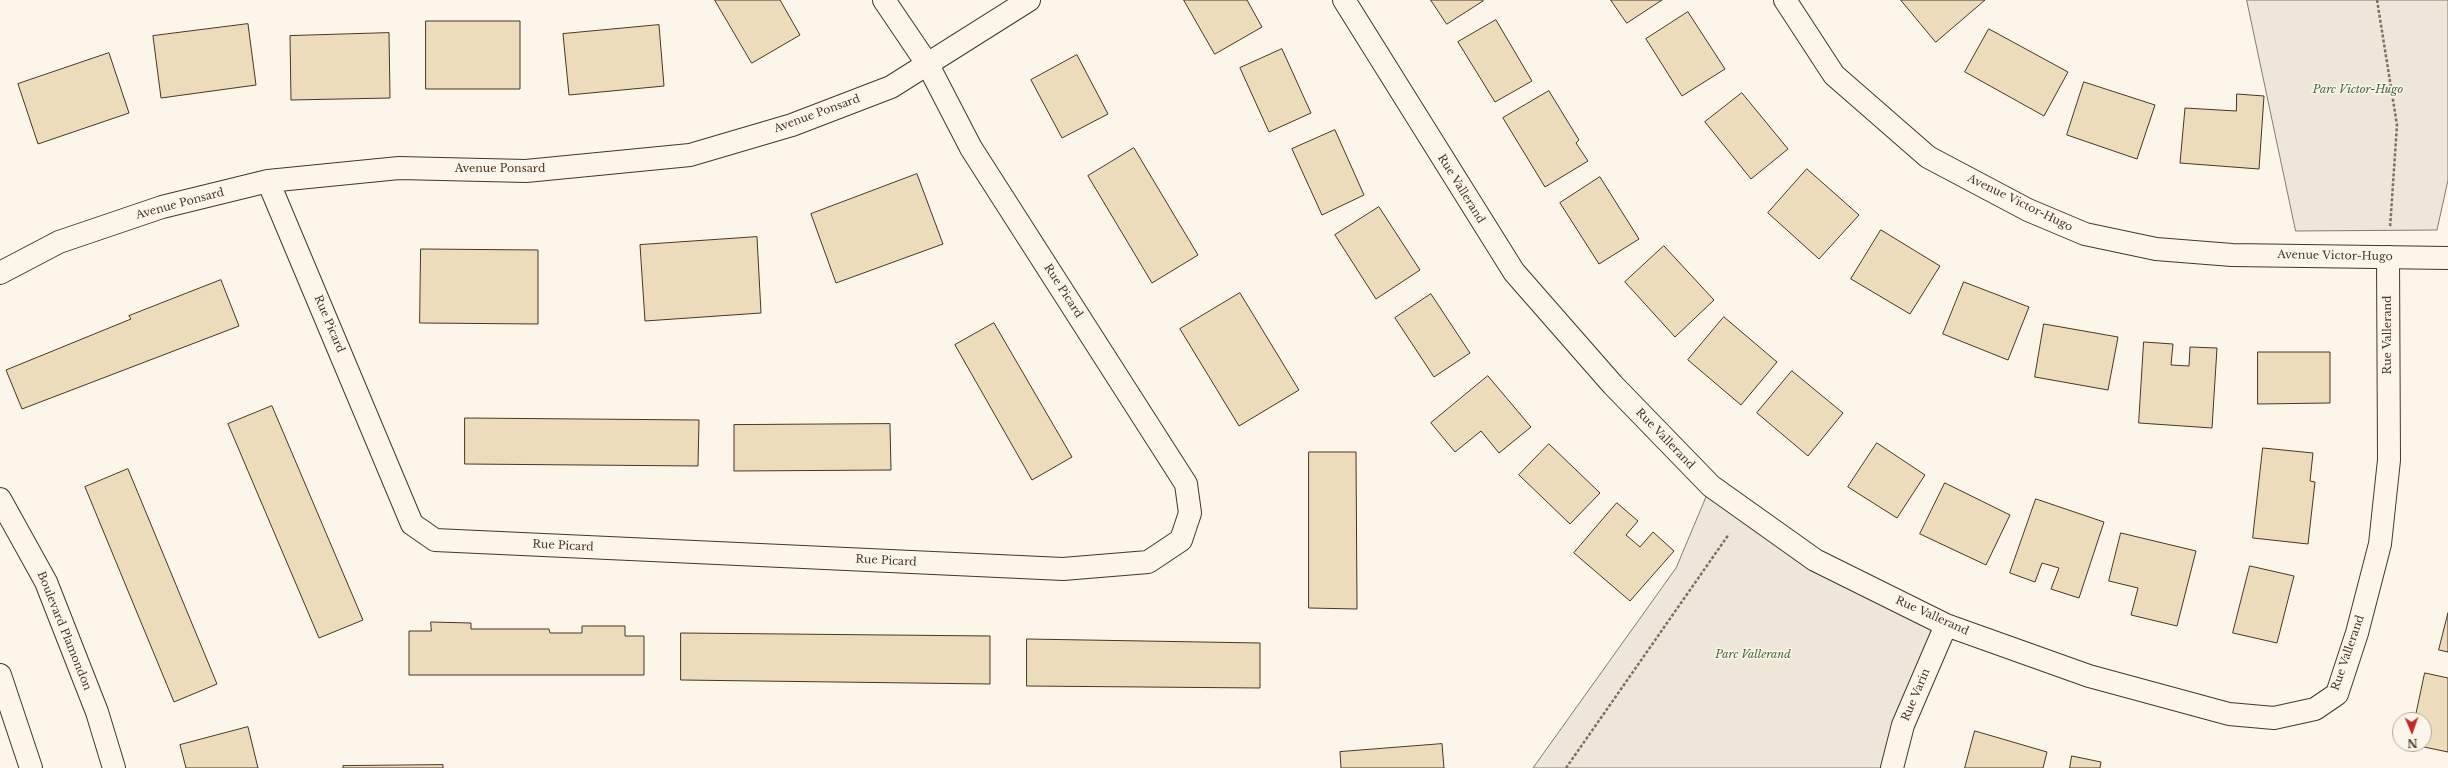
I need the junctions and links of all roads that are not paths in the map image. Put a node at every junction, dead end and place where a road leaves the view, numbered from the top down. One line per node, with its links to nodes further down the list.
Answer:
1 (884, 0): 5 (street, Rue Picard)
2 (1029, 0): 5 (street, Avenue Ponsard)
3 (1344, 0): 11 (street, Rue Vallerand)
4 (1785, 0): 7 (street, Avenue Victor-Hugo)
5 (928, 65): 6 (street, Avenue Ponsard); 6 (street, Rue Picard)
6 (268, 181): 9 (street, Avenue Ponsard)
7 (2388, 257): 8 (street, Avenue Victor-Hugo); 11 (street, Rue Vallerand)
8 (2448, 258)
9 (0, 274)
10 (0, 499): 14 (street, Boulevard Plamondon)
11 (1946, 625): 15 (street, Rue Varin)
12 (0, 675): 13 (street)
13 (32, 768)
14 (114, 768)
15 (1892, 768)

